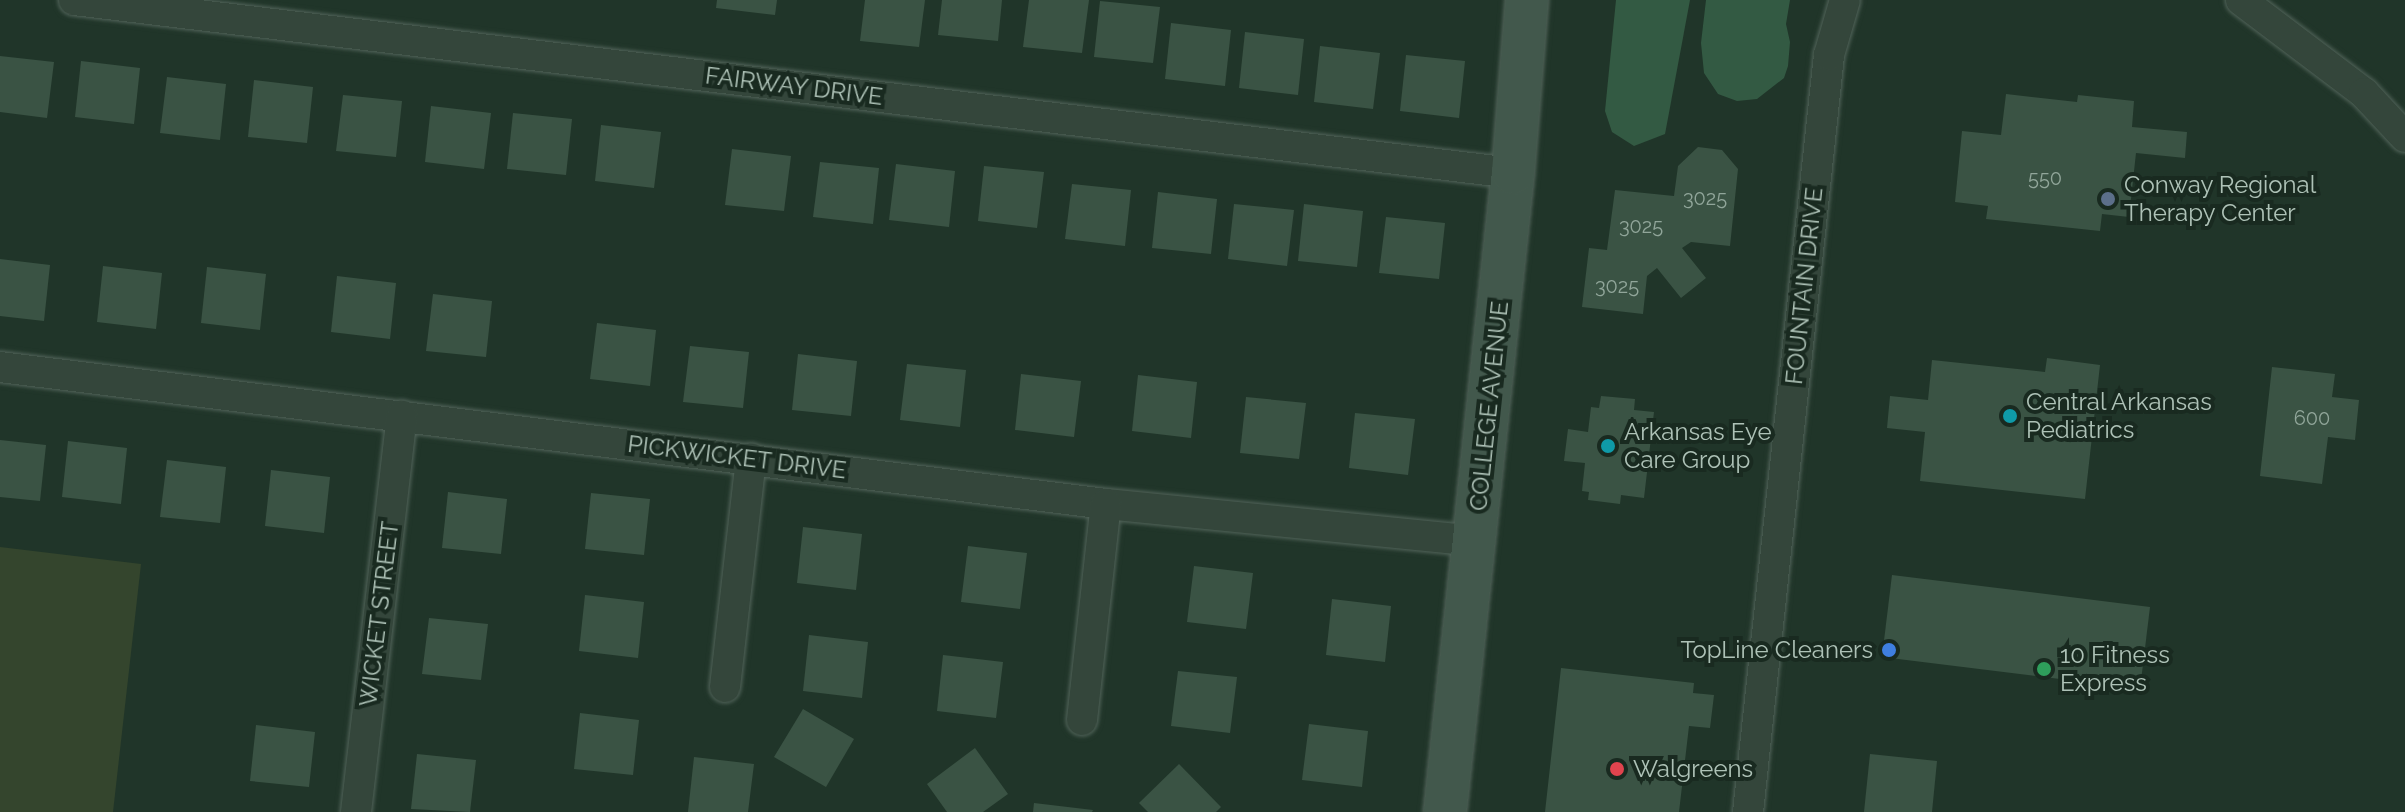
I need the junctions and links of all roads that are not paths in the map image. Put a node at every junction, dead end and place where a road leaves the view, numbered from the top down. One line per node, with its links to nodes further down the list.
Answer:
1 (74, 0): 5 (street, FAIRWAY DRIVE)
2 (1527, 0): 7 (street, COLLEGE AVENUE)
3 (1845, 0): 17 (street, FOUNTAIN DRIVE)
4 (2241, 0): 6 (street)
5 (157, 5): 7 (street, FAIRWAY DRIVE)
6 (2405, 137)
7 (1513, 173): 12 (street, COLLEGE AVENUE)
8 (0, 367): 9 (street, PICKWICKET DRIVE)
9 (402, 416): 10 (street, PICKWICKET DRIVE); 15 (street, WICKET STREET)
10 (751, 458): 11 (street, PICKWICKET DRIVE); 13 (street)
11 (1106, 504): 12 (street, PICKWICKET DRIVE); 14 (street)
12 (1474, 541): 16 (street, COLLEGE AVENUE)
13 (725, 687)
14 (1082, 720)
15 (356, 812)
16 (1445, 812)
17 (1748, 812)

